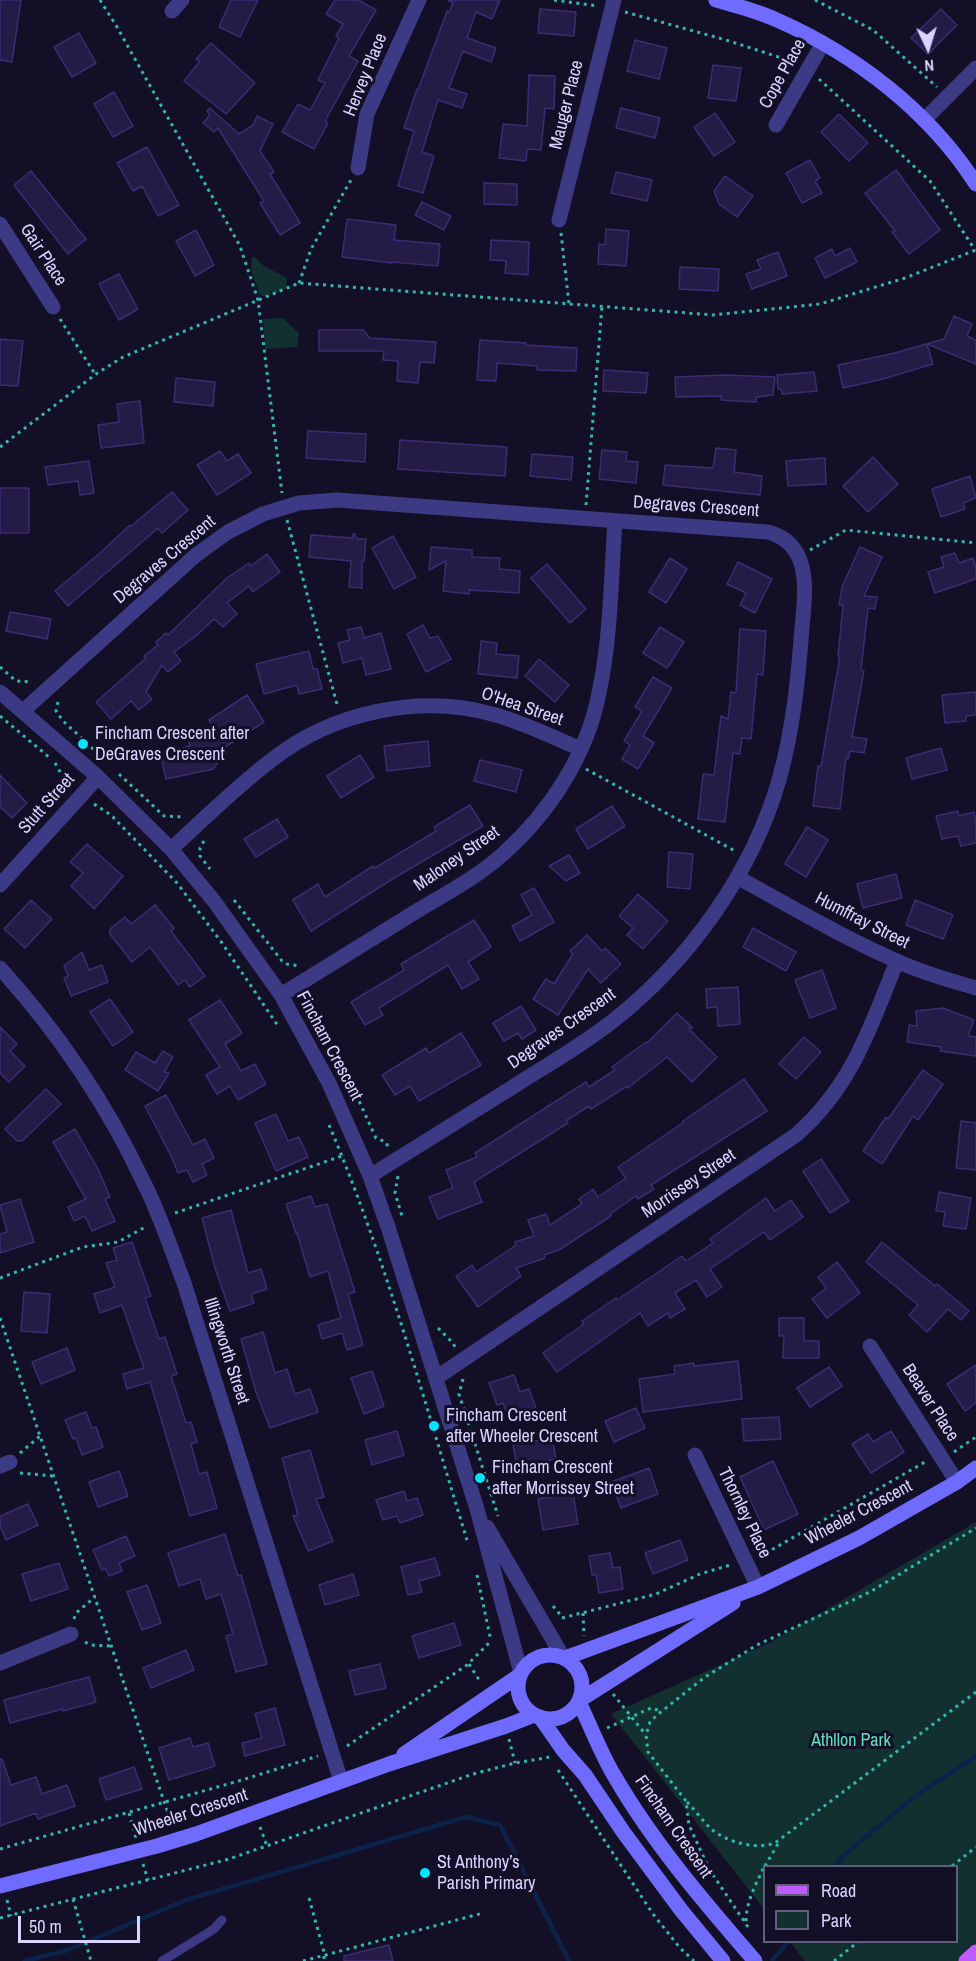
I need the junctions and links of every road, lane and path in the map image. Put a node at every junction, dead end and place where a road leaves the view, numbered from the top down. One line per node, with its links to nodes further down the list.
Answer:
1 (100, 0): 20 (path)
2 (420, 0): 14 (street, Hervey Place)
3 (554, 0): 6 (path)
4 (716, 0): 7 (street)
5 (815, 0): 11 (path)
6 (611, 5): 8 (path); 16 (street, Mauger Place)
7 (823, 43): 12 (street); 13 (street, Cope Place)
8 (800, 64)
9 (976, 68): 12 (street)
10 (814, 75): 18 (path)
11 (939, 88)
12 (924, 120): 15 (street)
13 (776, 125)
14 (358, 168): 19 (path)
15 (976, 184)
16 (559, 220): 21 (path)
17 (0, 224): 23 (street, Gair Place)
18 (976, 251): 22 (path)
19 (299, 283): 20 (path); 21 (path)
20 (258, 300): 24 (path); 26 (path)
21 (569, 304): 22 (path)
22 (602, 306): 27 (path)
23 (53, 307): 24 (path)
24 (96, 374): 25 (path)
25 (0, 447)
26 (284, 508): 27 (street, Degraves Crescent); 35 (street, Degraves Crescent); 37 (path)
27 (585, 519): 28 (street, Degraves Crescent)
28 (615, 521): 30 (street, Degraves Crescent); 38 (street, Maloney Street)
29 (976, 543): 30 (path)
30 (798, 557): 46 (street, Degraves Crescent)
31 (0, 667): 32 (path)
32 (38, 680)
33 (0, 692): 35 (street, Fincham Crescent)
34 (58, 701): 39 (path)
35 (23, 711): 41 (street, Fincham Crescent)
36 (0, 716): 42 (path)
37 (342, 722): 38 (street, O'Hea Street); 45 (street, O'Hea Street)
38 (578, 756): 46 (path); 56 (street, Maloney Street)
39 (105, 761)
40 (114, 769): 43 (path)
41 (98, 777): 42 (street, Stutt Street); 45 (street, Fincham Crescent)
42 (81, 796): 49 (street, Stutt Street); 57 (path)
43 (185, 816)
44 (204, 841): 47 (path)
45 (171, 849): 56 (street, Fincham Crescent)
46 (747, 858): 48 (street, Degraves Crescent)
47 (213, 874)
48 (737, 877): 51 (street, Humffray Street); 60 (street, Degraves Crescent)
49 (0, 885)
50 (234, 900): 52 (path)
51 (897, 962): 54 (street, Humffray Street); 67 (street, Morrissey Street)
52 (300, 966)
53 (0, 968): 102 (street, Illingworth Street)
54 (976, 988)
55 (314, 989): 59 (path)
56 (281, 995): 60 (street, Fincham Crescent)
57 (282, 1032)
58 (325, 1116): 81 (path)
59 (386, 1142)
60 (370, 1176): 67 (street, Fincham Crescent)
61 (398, 1177): 62 (path)
62 (402, 1216)
63 (0, 1318): 69 (path)
64 (435, 1318): 65 (path)
65 (453, 1342)
66 (870, 1347): 77 (street, Beaver Place)
67 (436, 1378): 78 (street, Fincham Crescent)
68 (463, 1380): 79 (path)
69 (40, 1436): 74 (path); 76 (path)
70 (976, 1437): 71 (path)
71 (950, 1454)
72 (695, 1455): 85 (street, Thornley Place)
73 (930, 1459): 82 (path)
74 (5, 1464): 76 (path)
75 (976, 1468): 77 (street, Wheeler Crescent)
76 (54, 1476): 106 (path)
77 (957, 1482): 85 (street, Wheeler Crescent)
78 (477, 1509): 89 (street, Fincham Crescent); 94 (street, Fincham Crescent)
79 (499, 1518)
80 (976, 1528): 98 (path)
81 (470, 1546)
82 (754, 1560)
83 (735, 1563): 87 (path)
84 (475, 1568): 102 (path)
85 (758, 1587): 92 (street, Wheeler Crescent); 97 (street, Wheeler Crescent)
86 (548, 1600): 88 (path)
87 (583, 1612): 88 (path); 90 (path)
88 (563, 1618): 89 (path)
89 (546, 1628): 92 (street, Fincham Crescent)
90 (583, 1633)
91 (71, 1634): 93 (street)
92 (564, 1658): 94 (street); 97 (street)
93 (0, 1663)
94 (520, 1674): 99 (street); 103 (street, Wheeler Crescent)
95 (976, 1692): 108 (path)
96 (614, 1696): 100 (path)
97 (579, 1701): 99 (street); 131 (street, Fincham Crescent)
98 (661, 1711): 100 (path); 101 (path)
99 (537, 1716): 103 (street, Wheeler Crescent); 130 (street)
100 (630, 1717): 101 (path)
101 (646, 1735): 105 (path)
102 (332, 1751): 104 (street, Illingworth Street); 106 (path)
103 (389, 1764): 104 (street, Wheeler Crescent)
104 (341, 1781): 114 (street, Wheeler Crescent)
105 (686, 1801): 108 (path); 120 (path)
106 (164, 1803): 107 (path); 110 (path)
107 (172, 1825)
108 (780, 1840): 111 (path)
109 (976, 1847): 112 (path)
110 (0, 1849)
111 (766, 1865)
112 (953, 1865)
113 (763, 1871): 120 (path)
114 (0, 1886)
115 (309, 1898): 124 (path)
116 (73, 1899): 118 (path); 125 (path); 129 (path)
117 (483, 1912): 124 (path)
118 (0, 1918)
119 (222, 1920): 126 (lane)
120 (746, 1923): 121 (path)
121 (752, 1933)
122 (856, 1943): 132 (path)
123 (976, 1952): 133 (main road)
124 (324, 1955): 127 (path); 128 (path)
125 (91, 1961)
126 (162, 1961)
127 (303, 1961)
128 (324, 1961)
129 (694, 1961)
130 (723, 1961)
131 (755, 1961)
132 (834, 1961)
133 (966, 1961)

